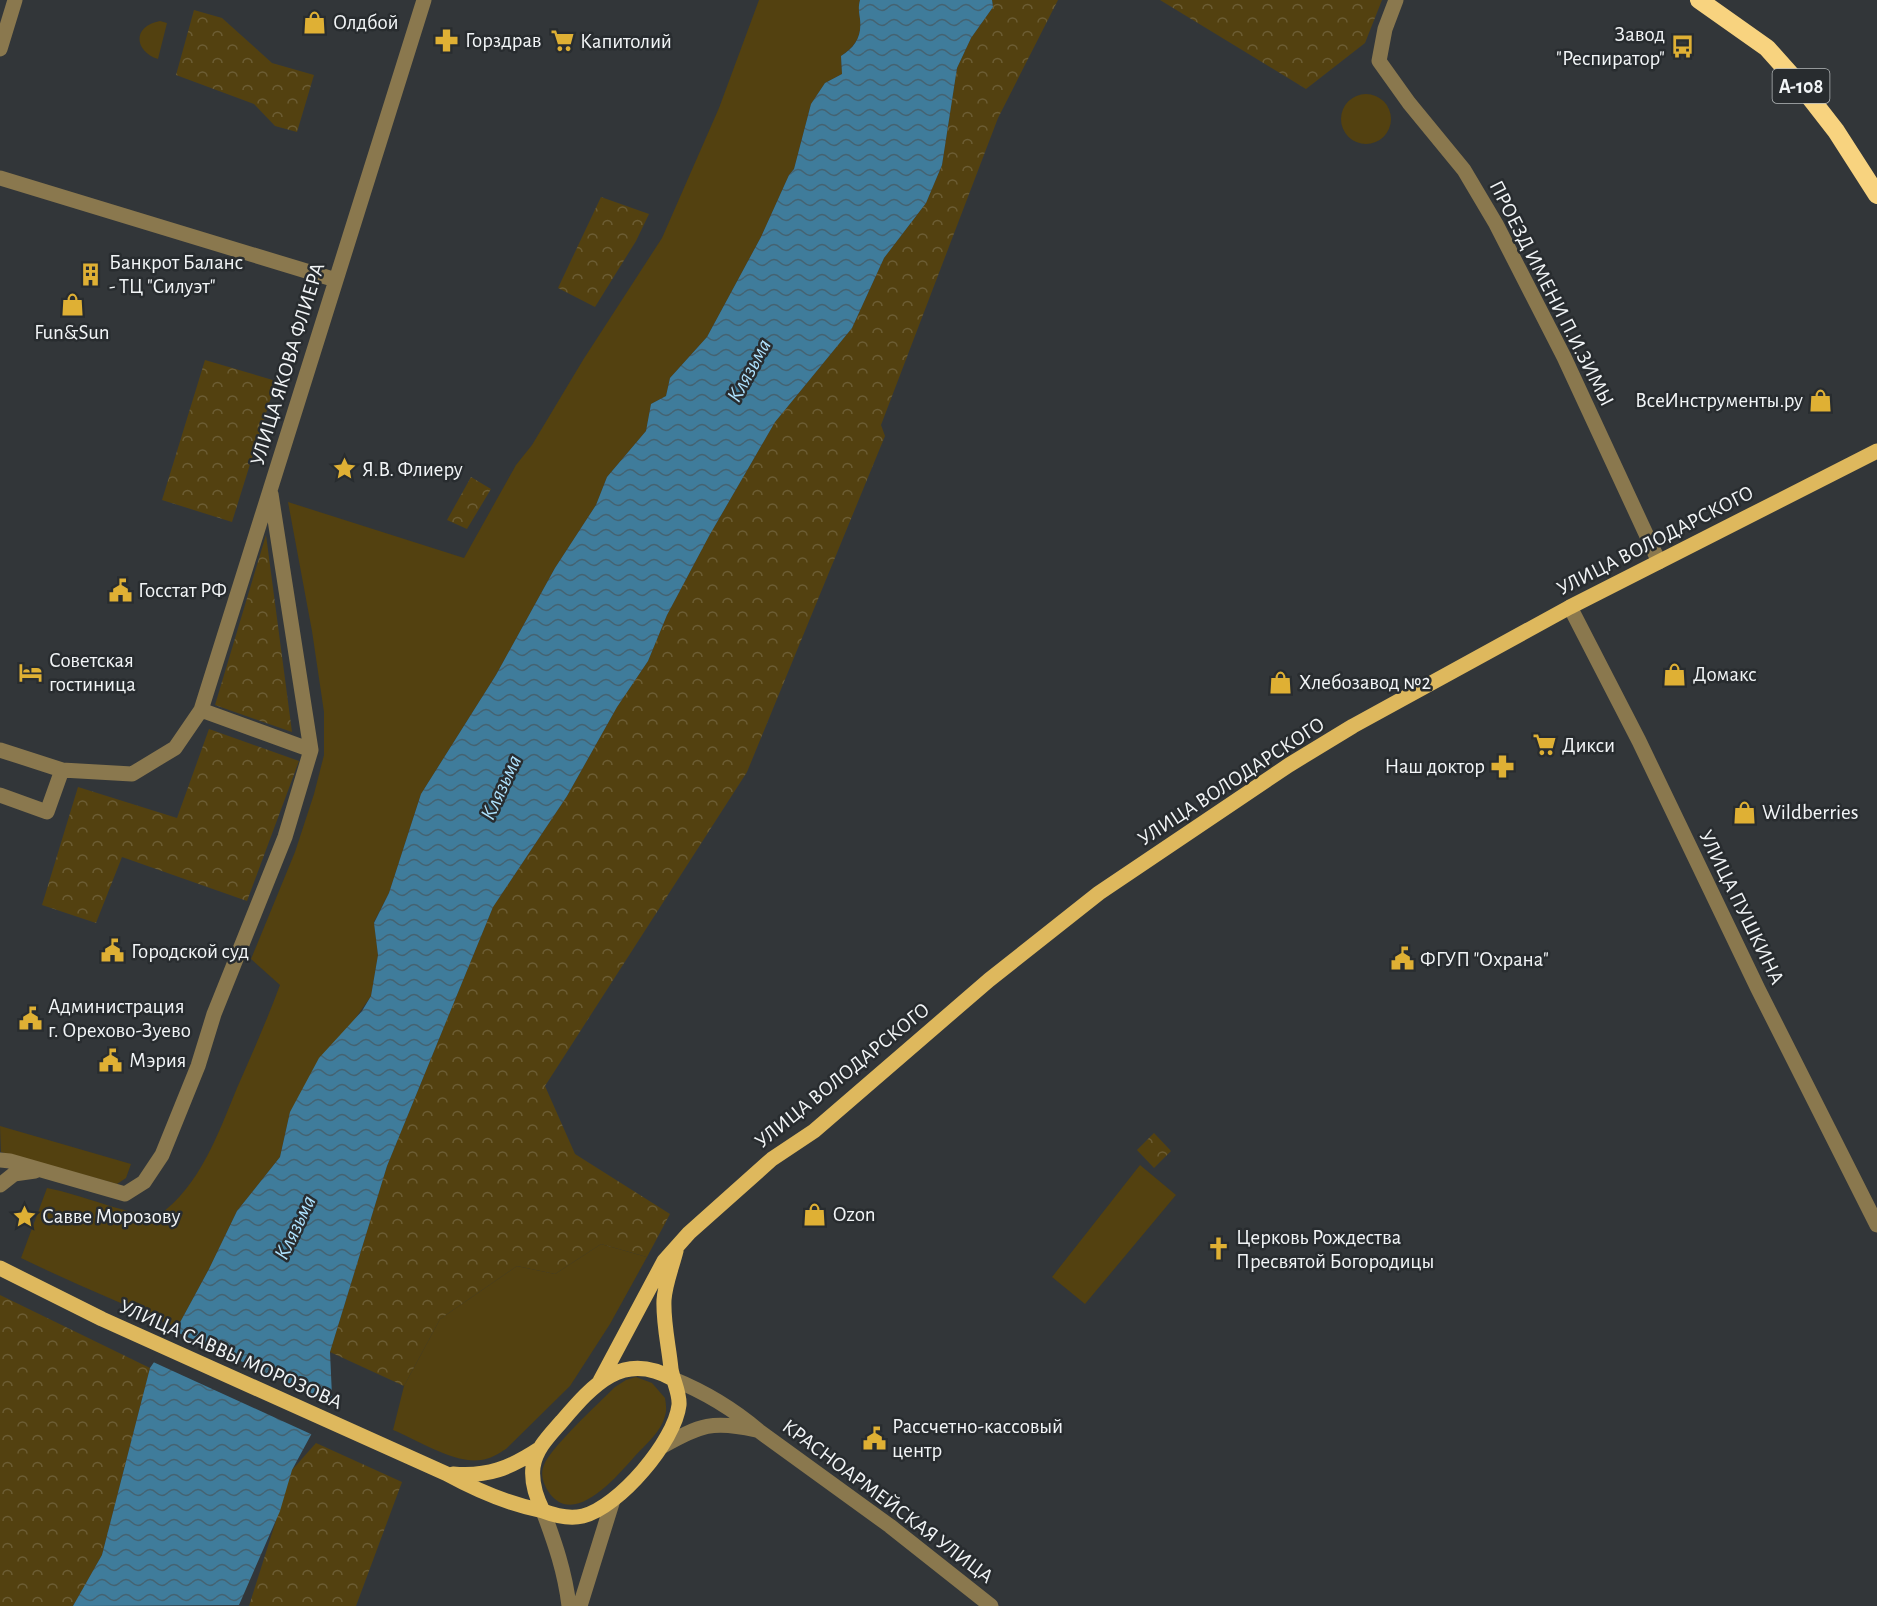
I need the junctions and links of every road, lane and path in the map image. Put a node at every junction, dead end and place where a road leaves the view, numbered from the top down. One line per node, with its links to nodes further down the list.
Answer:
1 (15, 0): 5 (street)
2 (424, 0): 8 (street, УЛИЦА ЯКОВА ФЛИЕРА)
3 (1396, 0): 11 (street, ПРОЕЗД ИМЕНИ П.И.ЗИМЫ)
4 (1699, 0): 7 (highway, А-108)
5 (0, 49)
6 (0, 178): 8 (street)
7 (1877, 195)
8 (336, 280): 10 (street, УЛИЦА ЯКОВА ФЛИЕРА)
9 (1877, 450): 11 (main road, УЛИЦА ВОЛОДАРСКОГО)
10 (270, 488): 13 (street); 15 (street, УЛИЦА ЯКОВА ФЛИЕРА)
11 (1659, 562): 12 (main road, УЛИЦА ВОЛОДАРСКОГО)
12 (1570, 607): 21 (street, УЛИЦА ПУШКИНА); 22 (main road, УЛИЦА ВОЛОДАРСКОГО)
13 (201, 710): 15 (street); 16 (street)
14 (0, 750): 16 (street)
15 (311, 750): 19 (street)
16 (62, 770): 17 (street)
17 (0, 795)
18 (0, 1160): 19 (street)
19 (49, 1172): 20 (street)
20 (0, 1185)
21 (1877, 1225)
22 (677, 1248): 26 (main road, УЛИЦА САВВЫ МОРОЗОВА); 27 (main road, УЛИЦА ВОЛОДАРСКОГО)
23 (0, 1263): 25 (street)
24 (0, 1268): 25 (main road, УЛИЦА САВВЫ МОРОЗОВА)
25 (15, 1276): 31 (main road, УЛИЦА САВВЫ МОРОЗОВА)
26 (673, 1379): 27 (main road); 28 (street, КРАСНОАРМЕЙСКАЯ УЛИЦА); 29 (main road, УЛИЦА САВВЫ МОРОЗОВА)
27 (600, 1381): 30 (main road)
28 (759, 1431): 29 (street); 36 (street, КРАСНОАРМЕЙСКАЯ УЛИЦА)
29 (663, 1446): 32 (main road, УЛИЦА САВВЫ МОРОЗОВА)
30 (539, 1449): 31 (main road, УЛИЦА САВВЫ МОРОЗОВА); 33 (main road)
31 (447, 1474): 33 (main road, УЛИЦА САВВЫ МОРОЗОВА)
32 (613, 1500): 33 (main road, УЛИЦА САВВЫ МОРОЗОВА); 35 (street)
33 (543, 1511): 34 (street)
34 (569, 1606)
35 (580, 1606)
36 (991, 1606)

